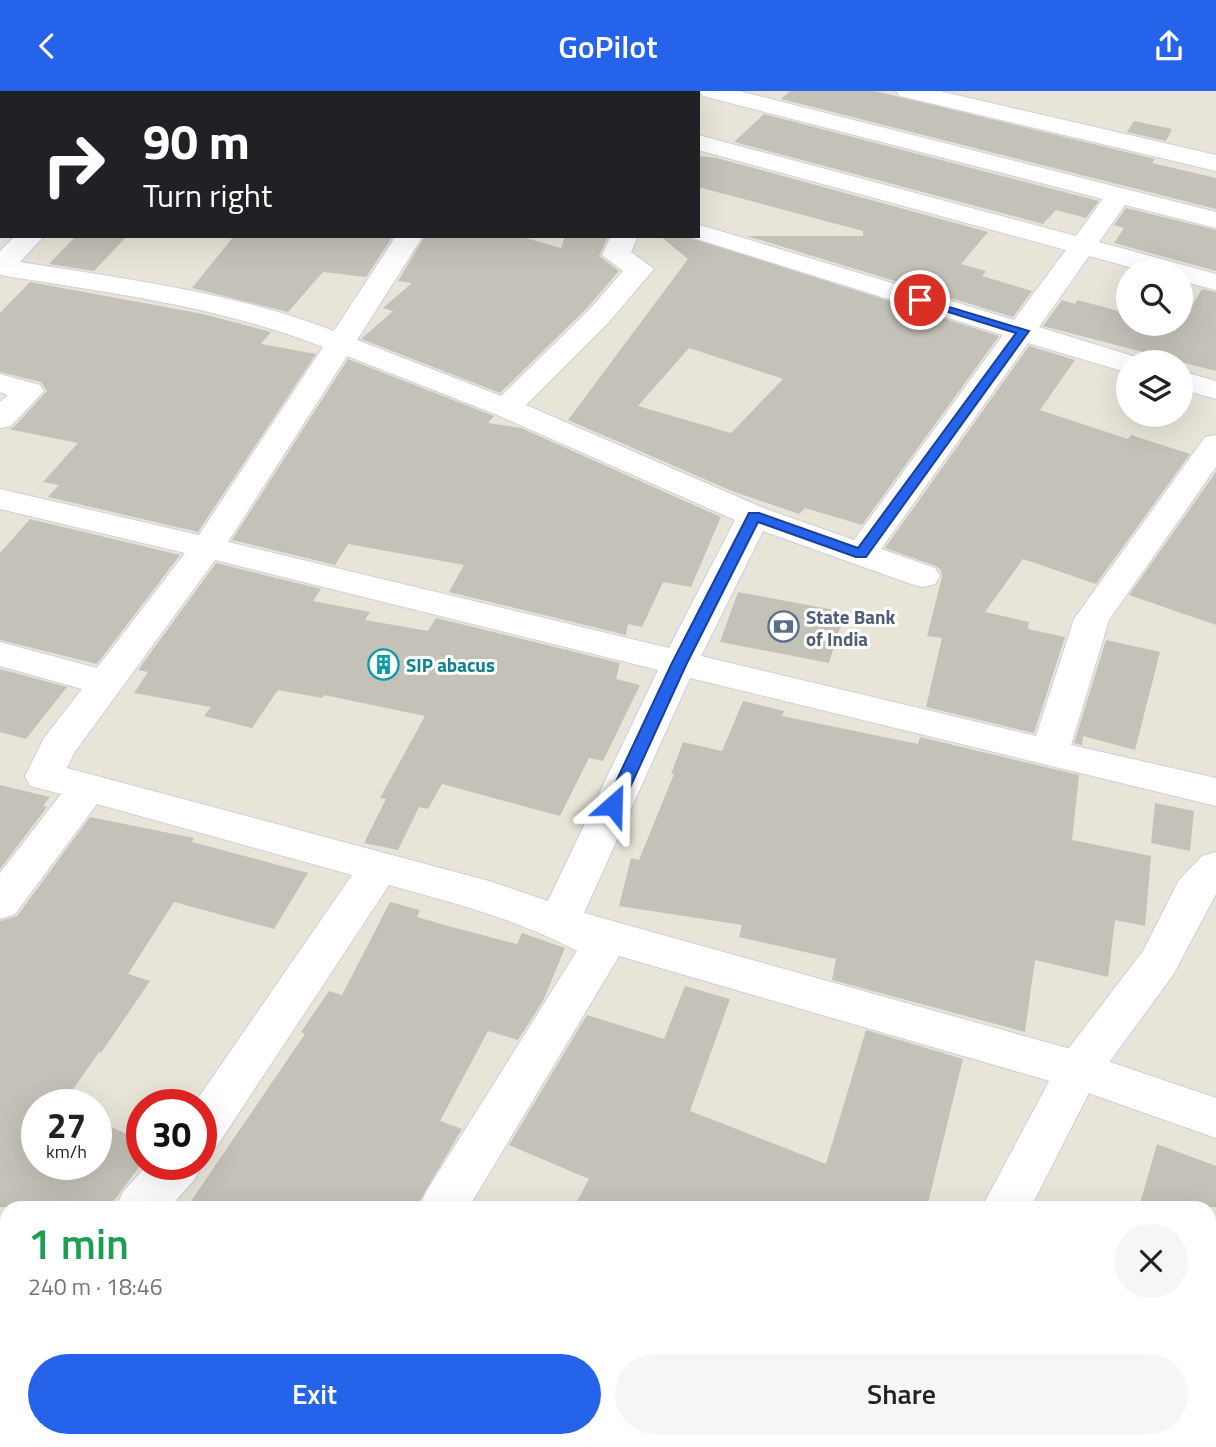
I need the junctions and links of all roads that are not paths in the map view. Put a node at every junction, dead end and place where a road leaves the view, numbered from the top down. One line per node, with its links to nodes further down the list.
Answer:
1 (710, 91): 5 (street)
2 (908, 91): 4 (street)
3 (700, 143): 11 (street)
4 (1216, 163)
5 (1119, 195): 6 (street); 11 (street)
6 (1216, 220)
7 (700, 234): 16 (street)
8 (29, 238): 13 (street)
9 (409, 238): 17 (street)
10 (624, 238): 22 (street)
11 (1081, 247): 12 (street); 16 (street)
12 (1128, 259)
13 (0, 267): 17 (street)
14 (1193, 276): 15 (street)
15 (1216, 282)
16 (1023, 331): 18 (street); 28 (street)
17 (341, 344): 22 (street); 27 (street)
18 (1116, 360)
19 (0, 383): 23 (street)
20 (1193, 383): 21 (street)
21 (1216, 390)
22 (506, 408): 26 (street)
23 (0, 419)
24 (1216, 445): 33 (street)
25 (0, 499): 27 (street)
26 (754, 516): 28 (street); 31 (street)
27 (208, 546): 31 (street); 32 (street)
28 (861, 554): 29 (street)
29 (923, 576)
30 (0, 654): 32 (street)
31 (678, 665): 33 (street); 39 (street)
32 (107, 683): 34 (street)
33 (1049, 754): 35 (street)
34 (88, 787): 37 (street); 38 (street)
35 (1216, 792)
36 (1216, 867): 40 (street)
37 (379, 869): 39 (street); 41 (street)
38 (0, 903)
39 (559, 922): 40 (street); 45 (street)
40 (1078, 1070): 42 (street); 46 (street)
41 (217, 1108)
42 (1216, 1118)
43 (164, 1180): 44 (street)
44 (145, 1201)
45 (447, 1201)
46 (1009, 1201)

